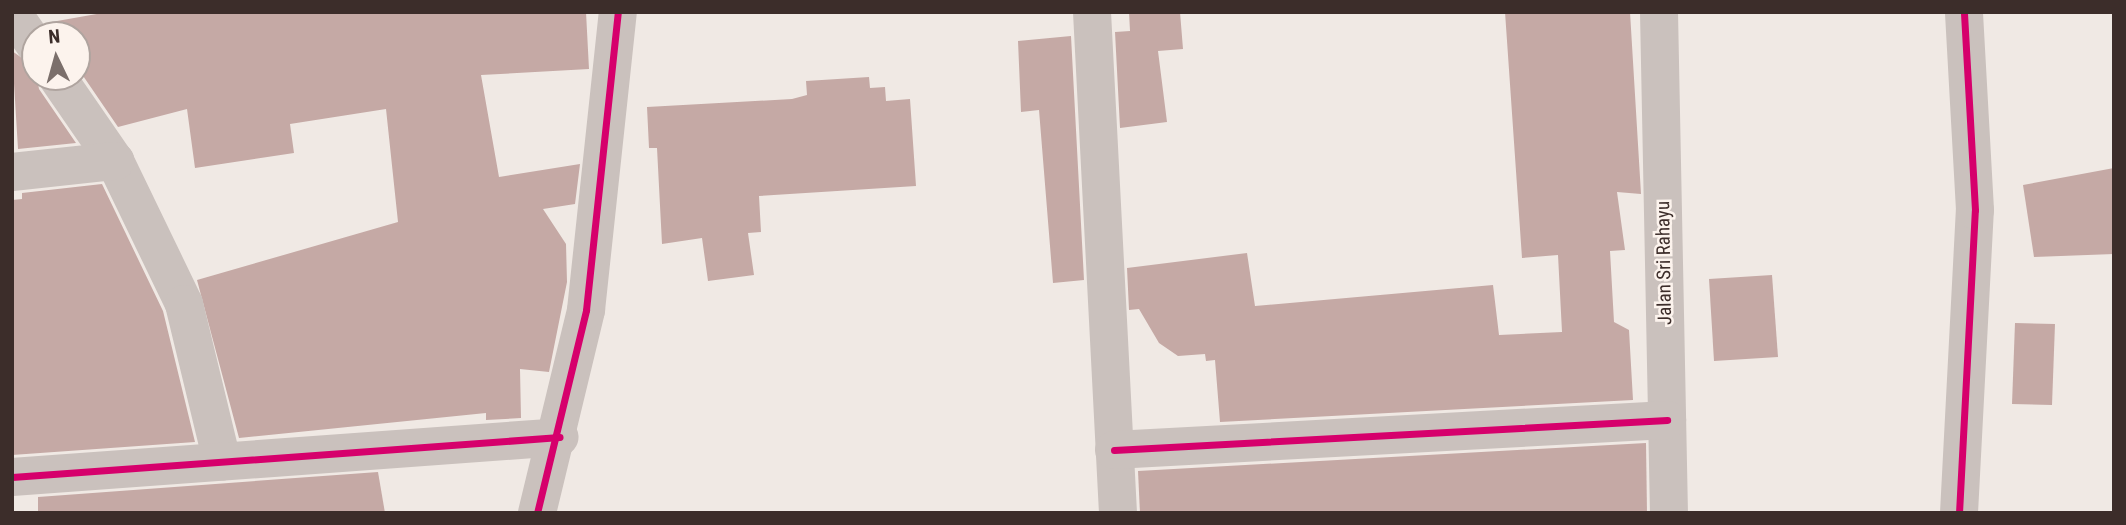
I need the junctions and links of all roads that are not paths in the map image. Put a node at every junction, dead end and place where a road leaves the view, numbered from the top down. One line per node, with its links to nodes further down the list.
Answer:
1 (618, 12): 9 (street)
2 (1092, 12): 10 (street)
3 (1659, 12): 8 (street, Jalan Sri Rahayu)
4 (1964, 12): 16 (street)
5 (67, 91): 6 (street)
6 (115, 161): 7 (street); 11 (street)
7 (12, 172)
8 (1667, 420): 10 (street); 15 (street, Jalan Sri Rahayu)
9 (560, 437): 11 (street); 13 (street)
10 (1114, 450): 14 (street)
11 (222, 461): 12 (street)
12 (12, 477)
13 (537, 513)
14 (1118, 513)
15 (1670, 513)
16 (1959, 513)

